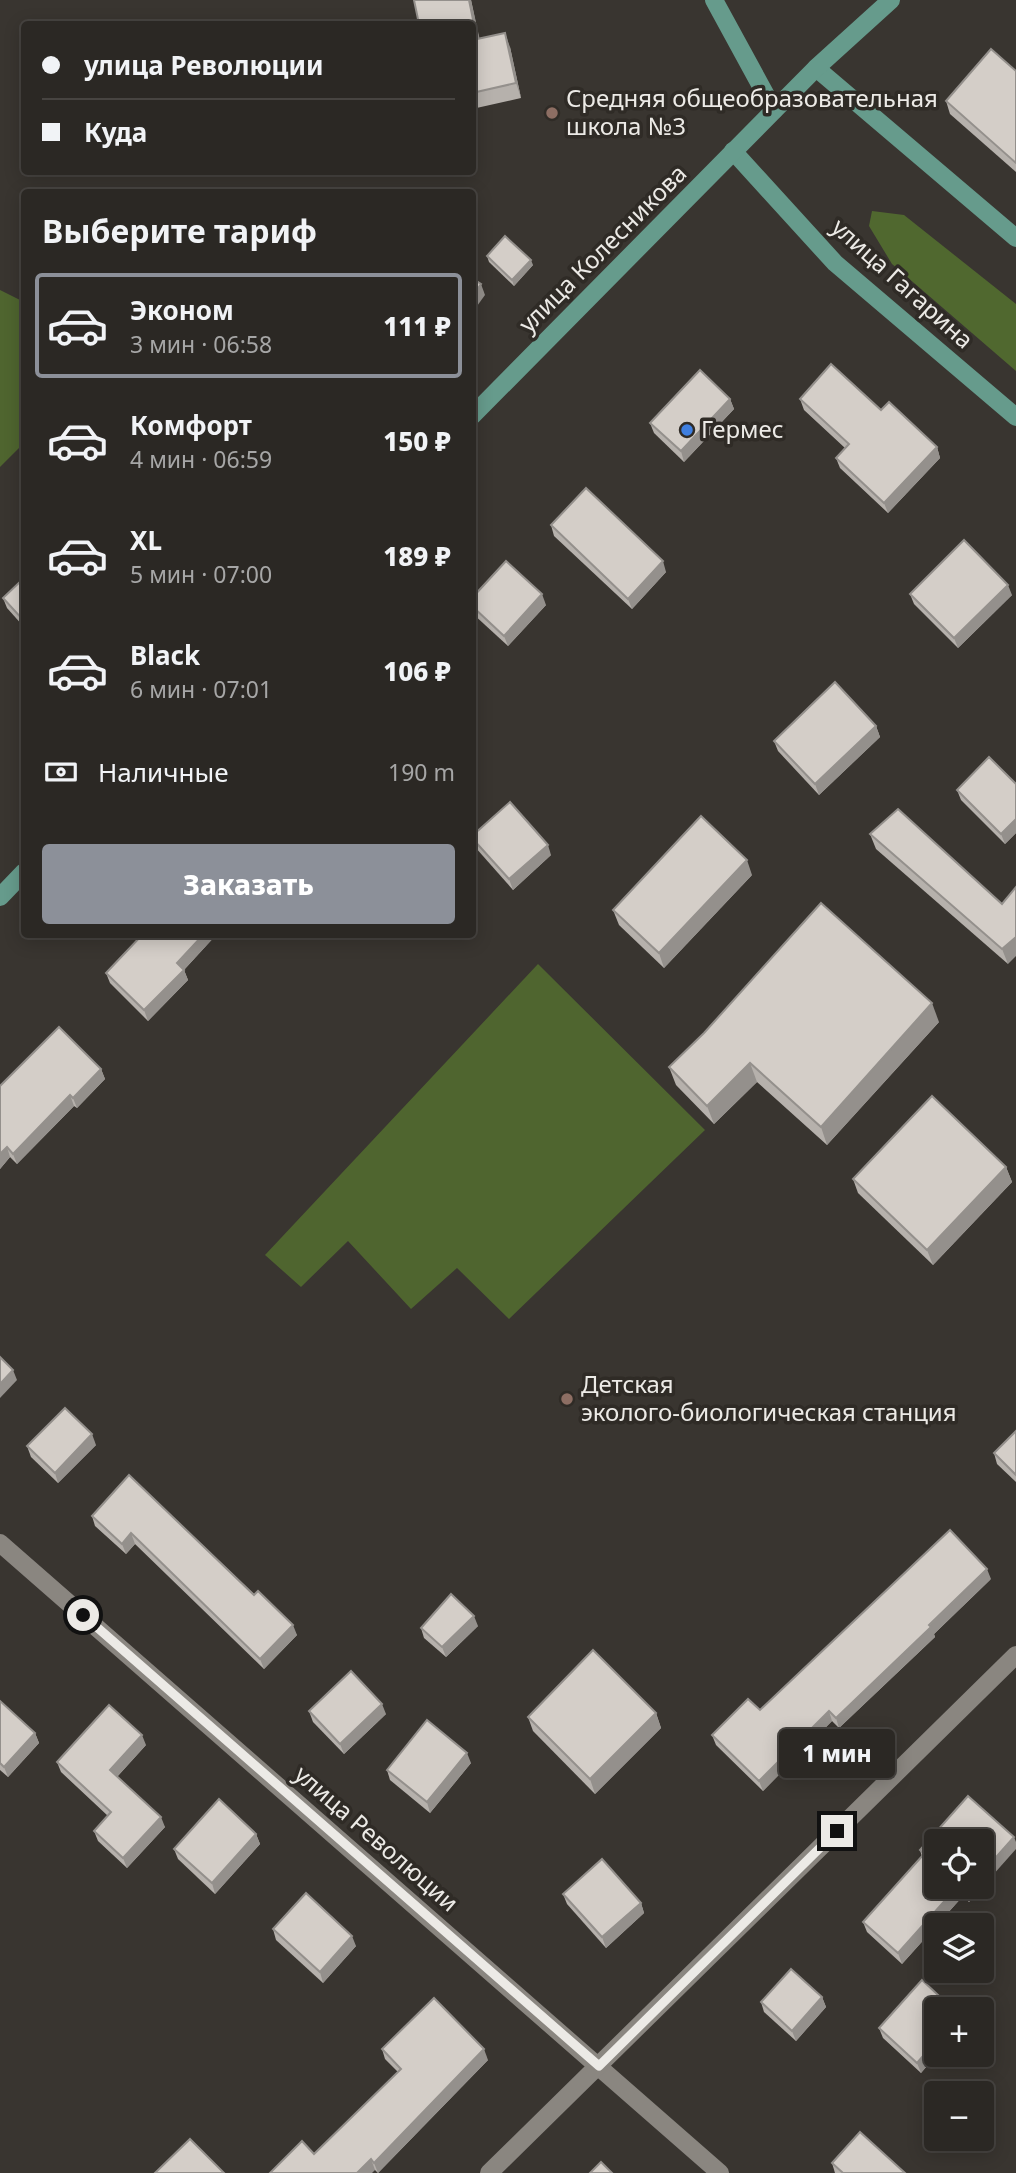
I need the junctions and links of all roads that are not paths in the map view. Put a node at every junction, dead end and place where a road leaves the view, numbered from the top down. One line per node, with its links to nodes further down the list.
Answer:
1 (714, 0): 4 (street)
2 (891, 0): 3 (street, улица Колесникова)
3 (816, 68): 4 (street, улица Колесникова); 6 (street)
4 (774, 110): 5 (street, улица Колесникова)
5 (733, 151): 7 (street, улица Колесникова); 8 (street, улица Гагарина)
6 (1016, 238)
7 (476, 412)
8 (1016, 417)
9 (21, 875): 10 (street)
10 (0, 897)
11 (0, 1543): 13 (street, улица Революции)
12 (1016, 1655): 13 (street)
13 (599, 2066): 14 (street); 15 (street, улица Революции)
14 (489, 2173)
15 (720, 2173)

